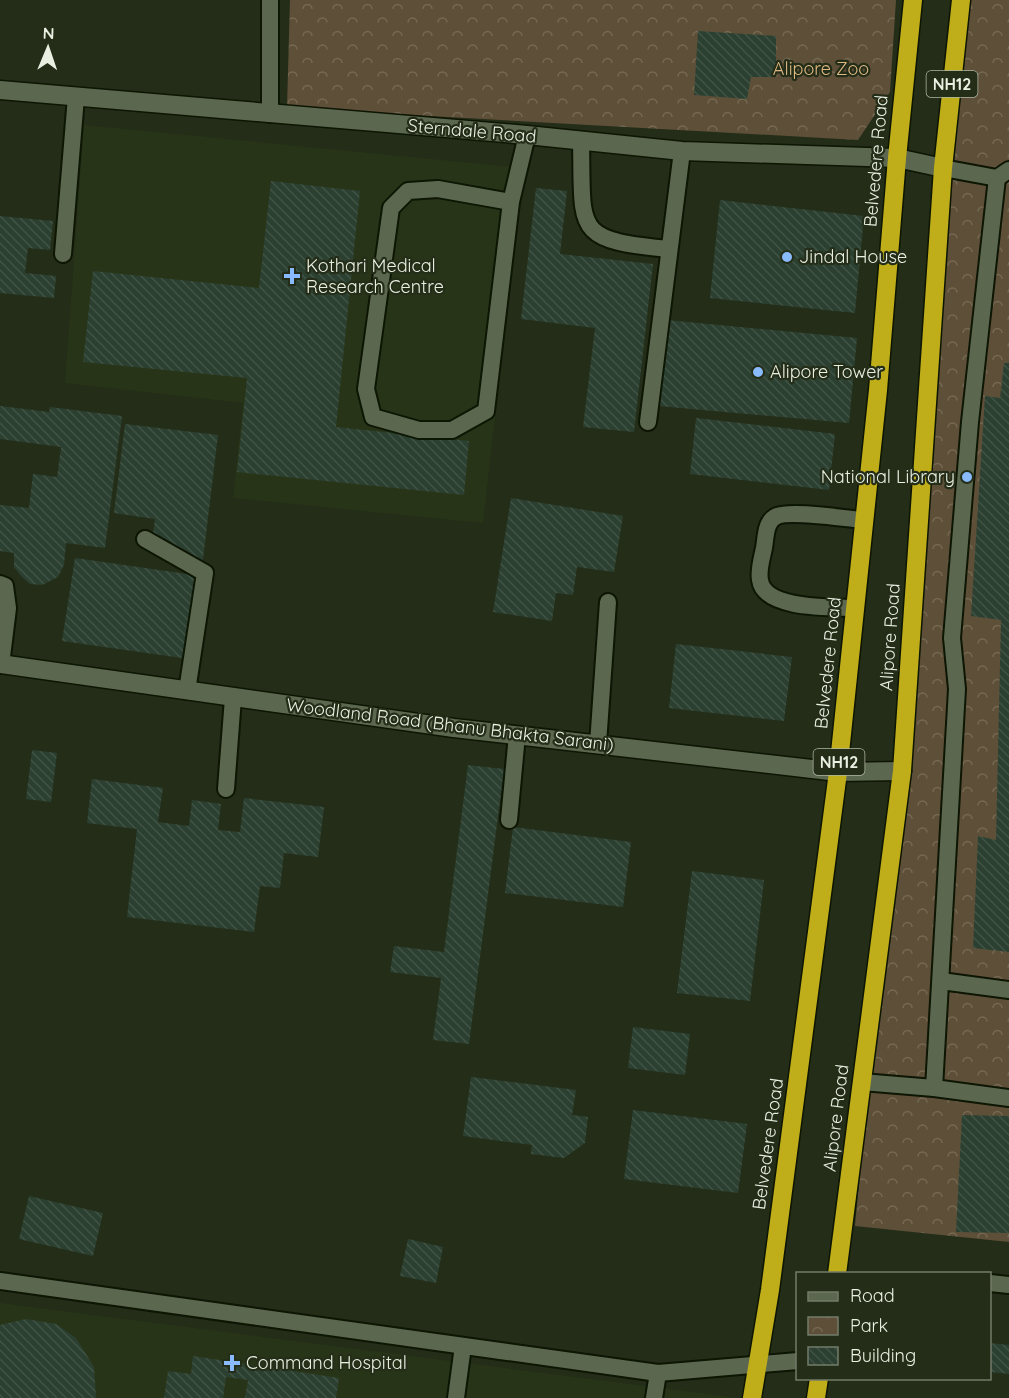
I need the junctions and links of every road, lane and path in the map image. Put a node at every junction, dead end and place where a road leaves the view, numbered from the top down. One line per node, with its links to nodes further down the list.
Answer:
1 (270, 0): 6 (lane)
2 (913, 0): 10 (highway, Belvedere Road / NH12)
3 (961, 0): 11 (highway, Alipore Road / NH12)
4 (0, 90): 5 (street, Sterndale Road)
5 (76, 97): 6 (street, Sterndale Road); 15 (lane)
6 (270, 114): 7 (street, Sterndale Road)
7 (527, 135): 8 (street, Sterndale Road); 13 (lane)
8 (580, 140): 9 (street, Sterndale Road); 14 (lane)
9 (682, 151): 10 (street, Sterndale Road); 14 (lane)
10 (897, 158): 11 (street, Sterndale Road); 17 (highway, Belvedere Road / NH12)
11 (943, 168): 12 (lane); 27 (highway, Alipore Road / NH12)
12 (1003, 174): 31 (lane)
13 (511, 202): 13 (lane)
14 (669, 249): 16 (lane)
15 (63, 254)
16 (648, 422)
17 (864, 520): 21 (highway, Belvedere Road / NH12); 21 (lane)
18 (145, 539): 23 (lane)
19 (0, 584): 22 (lane)
20 (608, 602): 26 (lane)
21 (855, 608): 28 (highway, Belvedere Road / NH12)
22 (1, 664): 23 (street, Woodland Road (Bhanu Bhakta Sarani))
23 (187, 691): 24 (street, Woodland Road (Bhanu Bhakta Sarani))
24 (234, 698): 25 (street, Woodland Road (Bhanu Bhakta Sarani)); 29 (lane)
25 (517, 735): 26 (street, Woodland Road (Bhanu Bhakta Sarani)); 30 (lane)
26 (597, 744): 28 (street, Woodland Road (Bhanu Bhakta Sarani))
27 (902, 771): 28 (street, Woodland Road (Bhanu Bhakta Sarani)); 33 (highway, Alipore Road / NH12)
28 (838, 772): 42 (highway, Belvedere Road / NH12)
29 (226, 789)
30 (509, 820)
31 (941, 981): 32 (lane); 34 (lane)
32 (1009, 990)
33 (862, 1082): 34 (lane); 36 (highway, Alipore Road / NH12)
34 (934, 1088): 35 (lane)
35 (1009, 1098)
36 (837, 1272)
37 (0, 1281): 40 (lane)
38 (991, 1283): 39 (lane)
39 (1009, 1285)
40 (463, 1346): 43 (lane); 45 (lane)
41 (796, 1361): 42 (lane)
42 (757, 1363): 43 (lane); 47 (highway, Belvedere Road / NH12)
43 (658, 1372): 46 (lane)
44 (819, 1380): 48 (highway)
45 (456, 1398)
46 (654, 1398)
47 (752, 1398)
48 (816, 1398)

